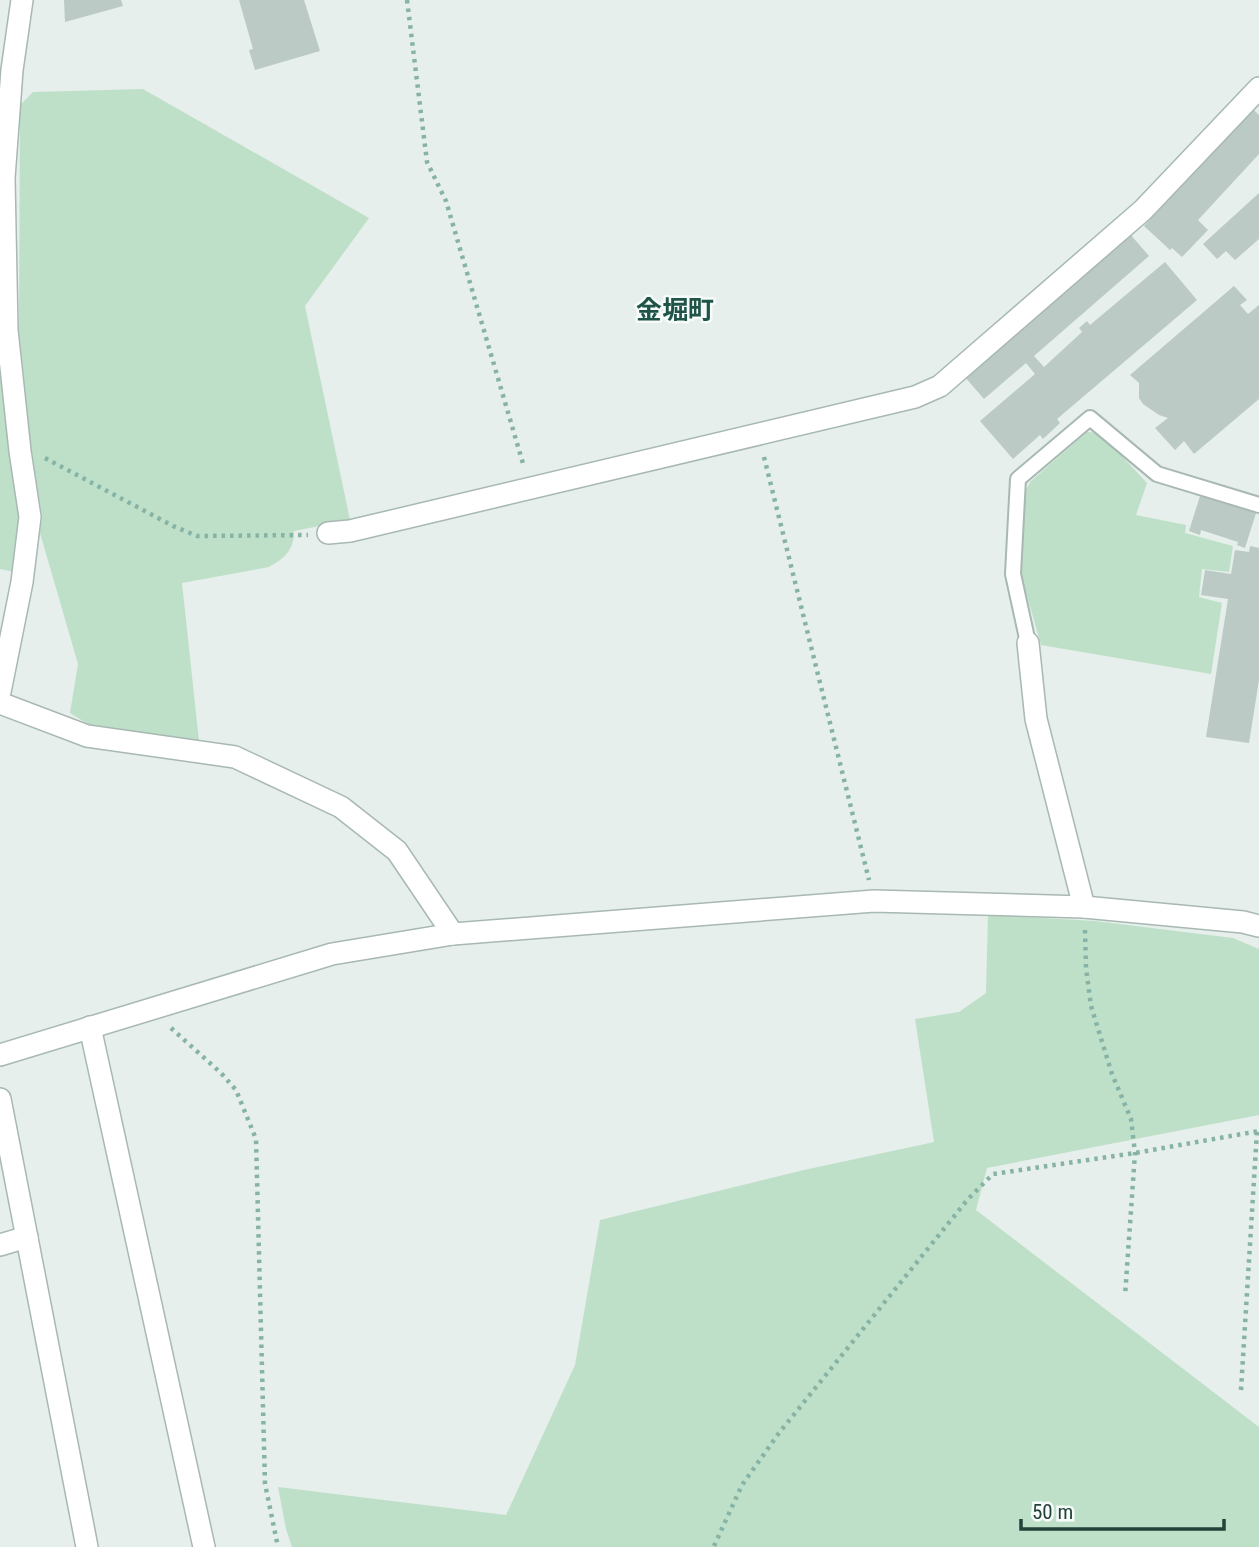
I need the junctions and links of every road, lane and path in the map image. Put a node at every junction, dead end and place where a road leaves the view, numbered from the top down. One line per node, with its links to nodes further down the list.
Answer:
1 (22, 0): 5 (street)
2 (407, 0): 6 (path)
3 (1259, 88): 4 (street)
4 (759, 434): 6 (street); 12 (path)
5 (20, 451): 8 (path); 10 (street)
6 (530, 488): 8 (street)
7 (1259, 505): 9 (lane)
8 (328, 533)
9 (1028, 643): 13 (street)
10 (0, 692)
11 (0, 704): 15 (street)
12 (874, 901): 13 (street); 15 (street)
13 (1084, 907): 14 (street); 21 (path)
14 (1259, 926)
15 (453, 934): 16 (street)
16 (150, 1009): 17 (street); 29 (path)
17 (90, 1027): 18 (street); 28 (street)
18 (0, 1055)
19 (0, 1099): 22 (street)
20 (1258, 1131): 21 (path); 25 (path)
21 (1136, 1153): 24 (path); 26 (path)
22 (27, 1237): 23 (street); 27 (street)
23 (0, 1245)
24 (1125, 1296)
25 (1241, 1390)
26 (714, 1546)
27 (86, 1547)
28 (204, 1547)
29 (278, 1547)

